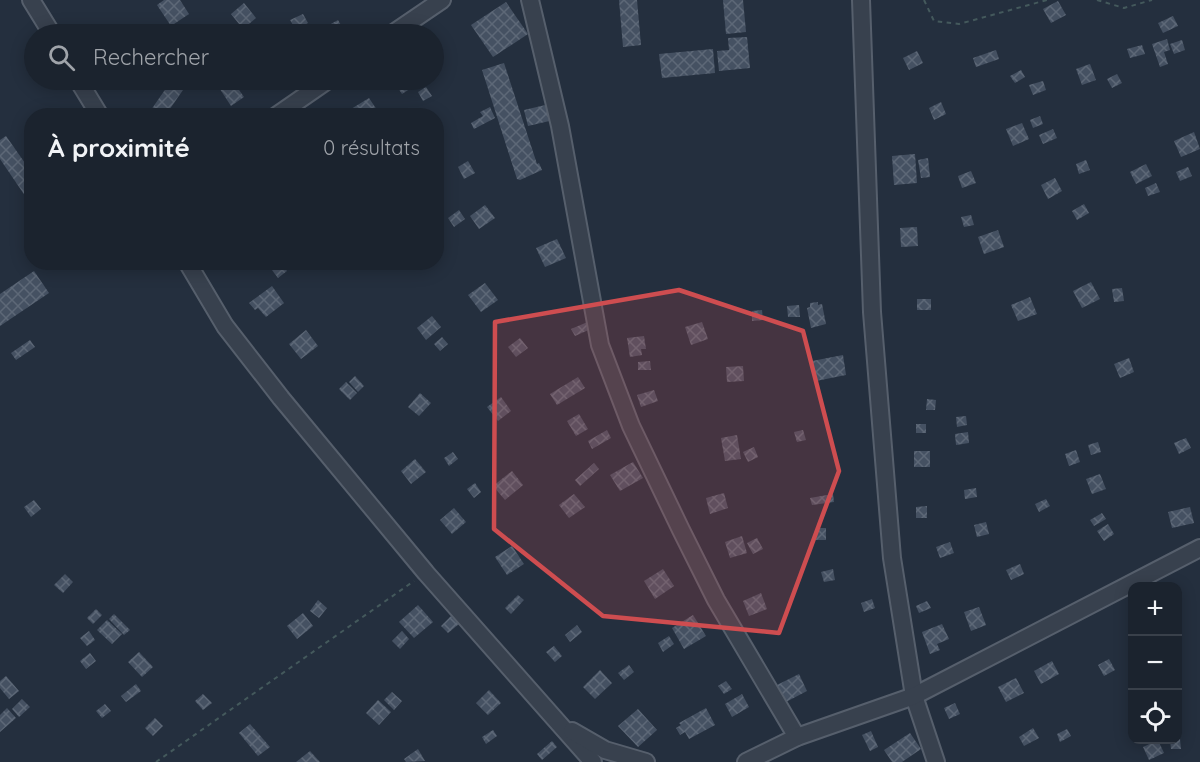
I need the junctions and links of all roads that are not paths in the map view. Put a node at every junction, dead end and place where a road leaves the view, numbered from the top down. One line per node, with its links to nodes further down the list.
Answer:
1 (31, 0): 5 (street)
2 (442, 0): 6 (street)
3 (530, 0): 15 (street)
4 (861, 0): 13 (street)
5 (46, 24)
6 (407, 24)
7 (84, 90): 9 (street)
8 (314, 90): 10 (street)
9 (95, 108)
10 (288, 108)
11 (192, 270): 14 (street)
12 (1200, 548): 13 (street)
13 (914, 696): 15 (street); 19 (street)
14 (558, 723): 16 (street); 17 (street)
15 (797, 736): 18 (street)
16 (592, 762)
17 (646, 762)
18 (746, 762)
19 (936, 762)

